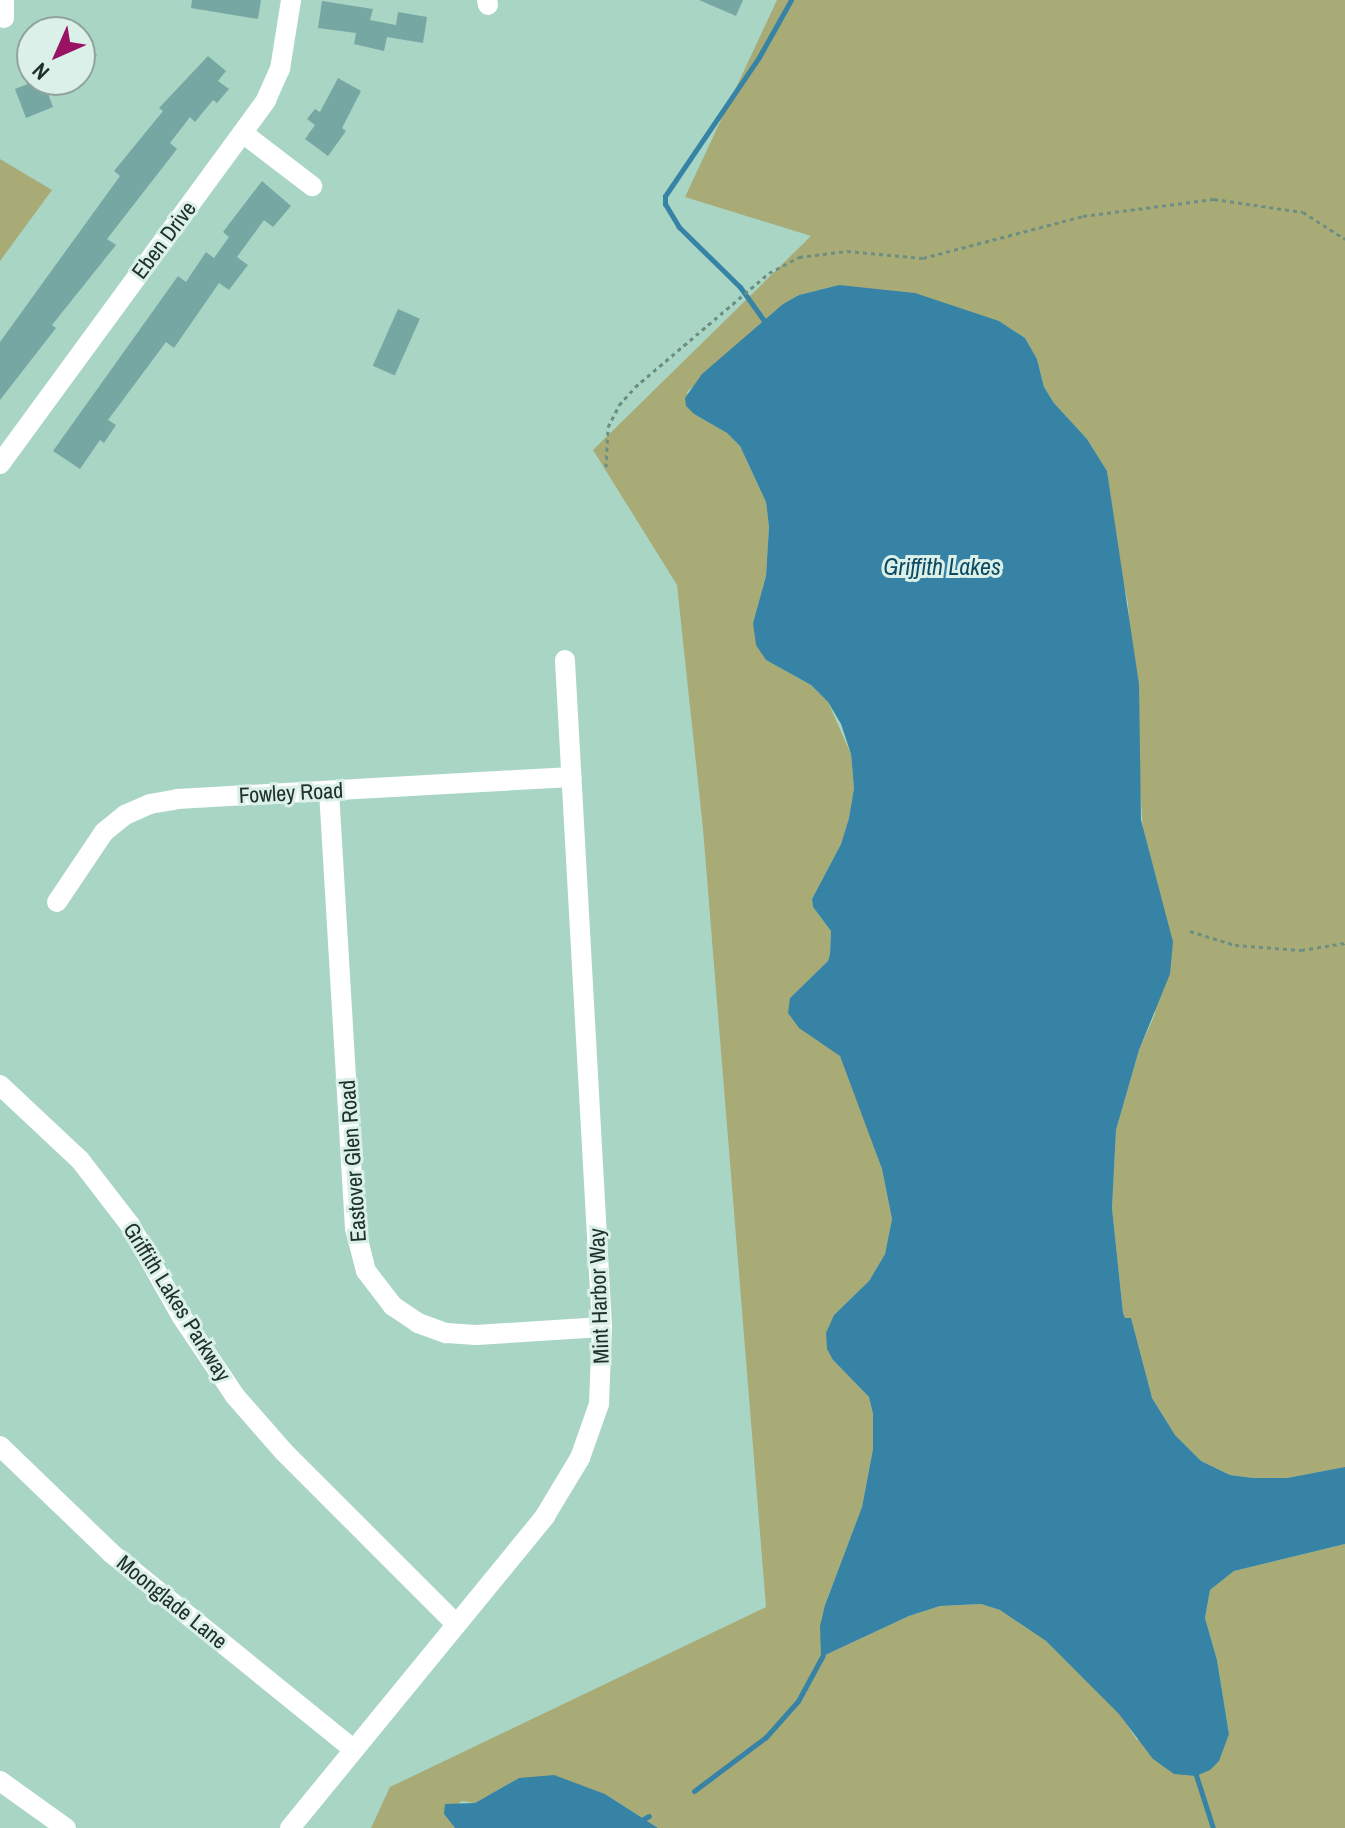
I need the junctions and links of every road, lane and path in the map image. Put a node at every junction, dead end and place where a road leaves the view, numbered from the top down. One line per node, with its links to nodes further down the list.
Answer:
1 (291, 0): 2 (street, Eben Drive)
2 (244, 134): 3 (street); 5 (street, Eben Drive)
3 (312, 186)
4 (1345, 239): 6 (path)
5 (0, 464)
6 (606, 467)
7 (565, 660): 8 (street, Mint Harbor Way)
8 (571, 777): 9 (street, Fowley Road); 14 (street, Mint Harbor Way)
9 (329, 791): 10 (street, Fowley Road); 14 (street, Eastover Glen Road)
10 (57, 902)
11 (1190, 931): 12 (path)
12 (1345, 943)
13 (0, 1085): 16 (street, Griffith Lakes Parkway)
14 (602, 1327): 16 (street, Mint Harbor Way)
15 (0, 1446): 17 (street, Moonglade Lane)
16 (455, 1623): 17 (street, Mint Harbor Way)
17 (353, 1749): 20 (street, Mint Harbor Way)
18 (0, 1781): 19 (street)
19 (66, 1828)
20 (290, 1828)

